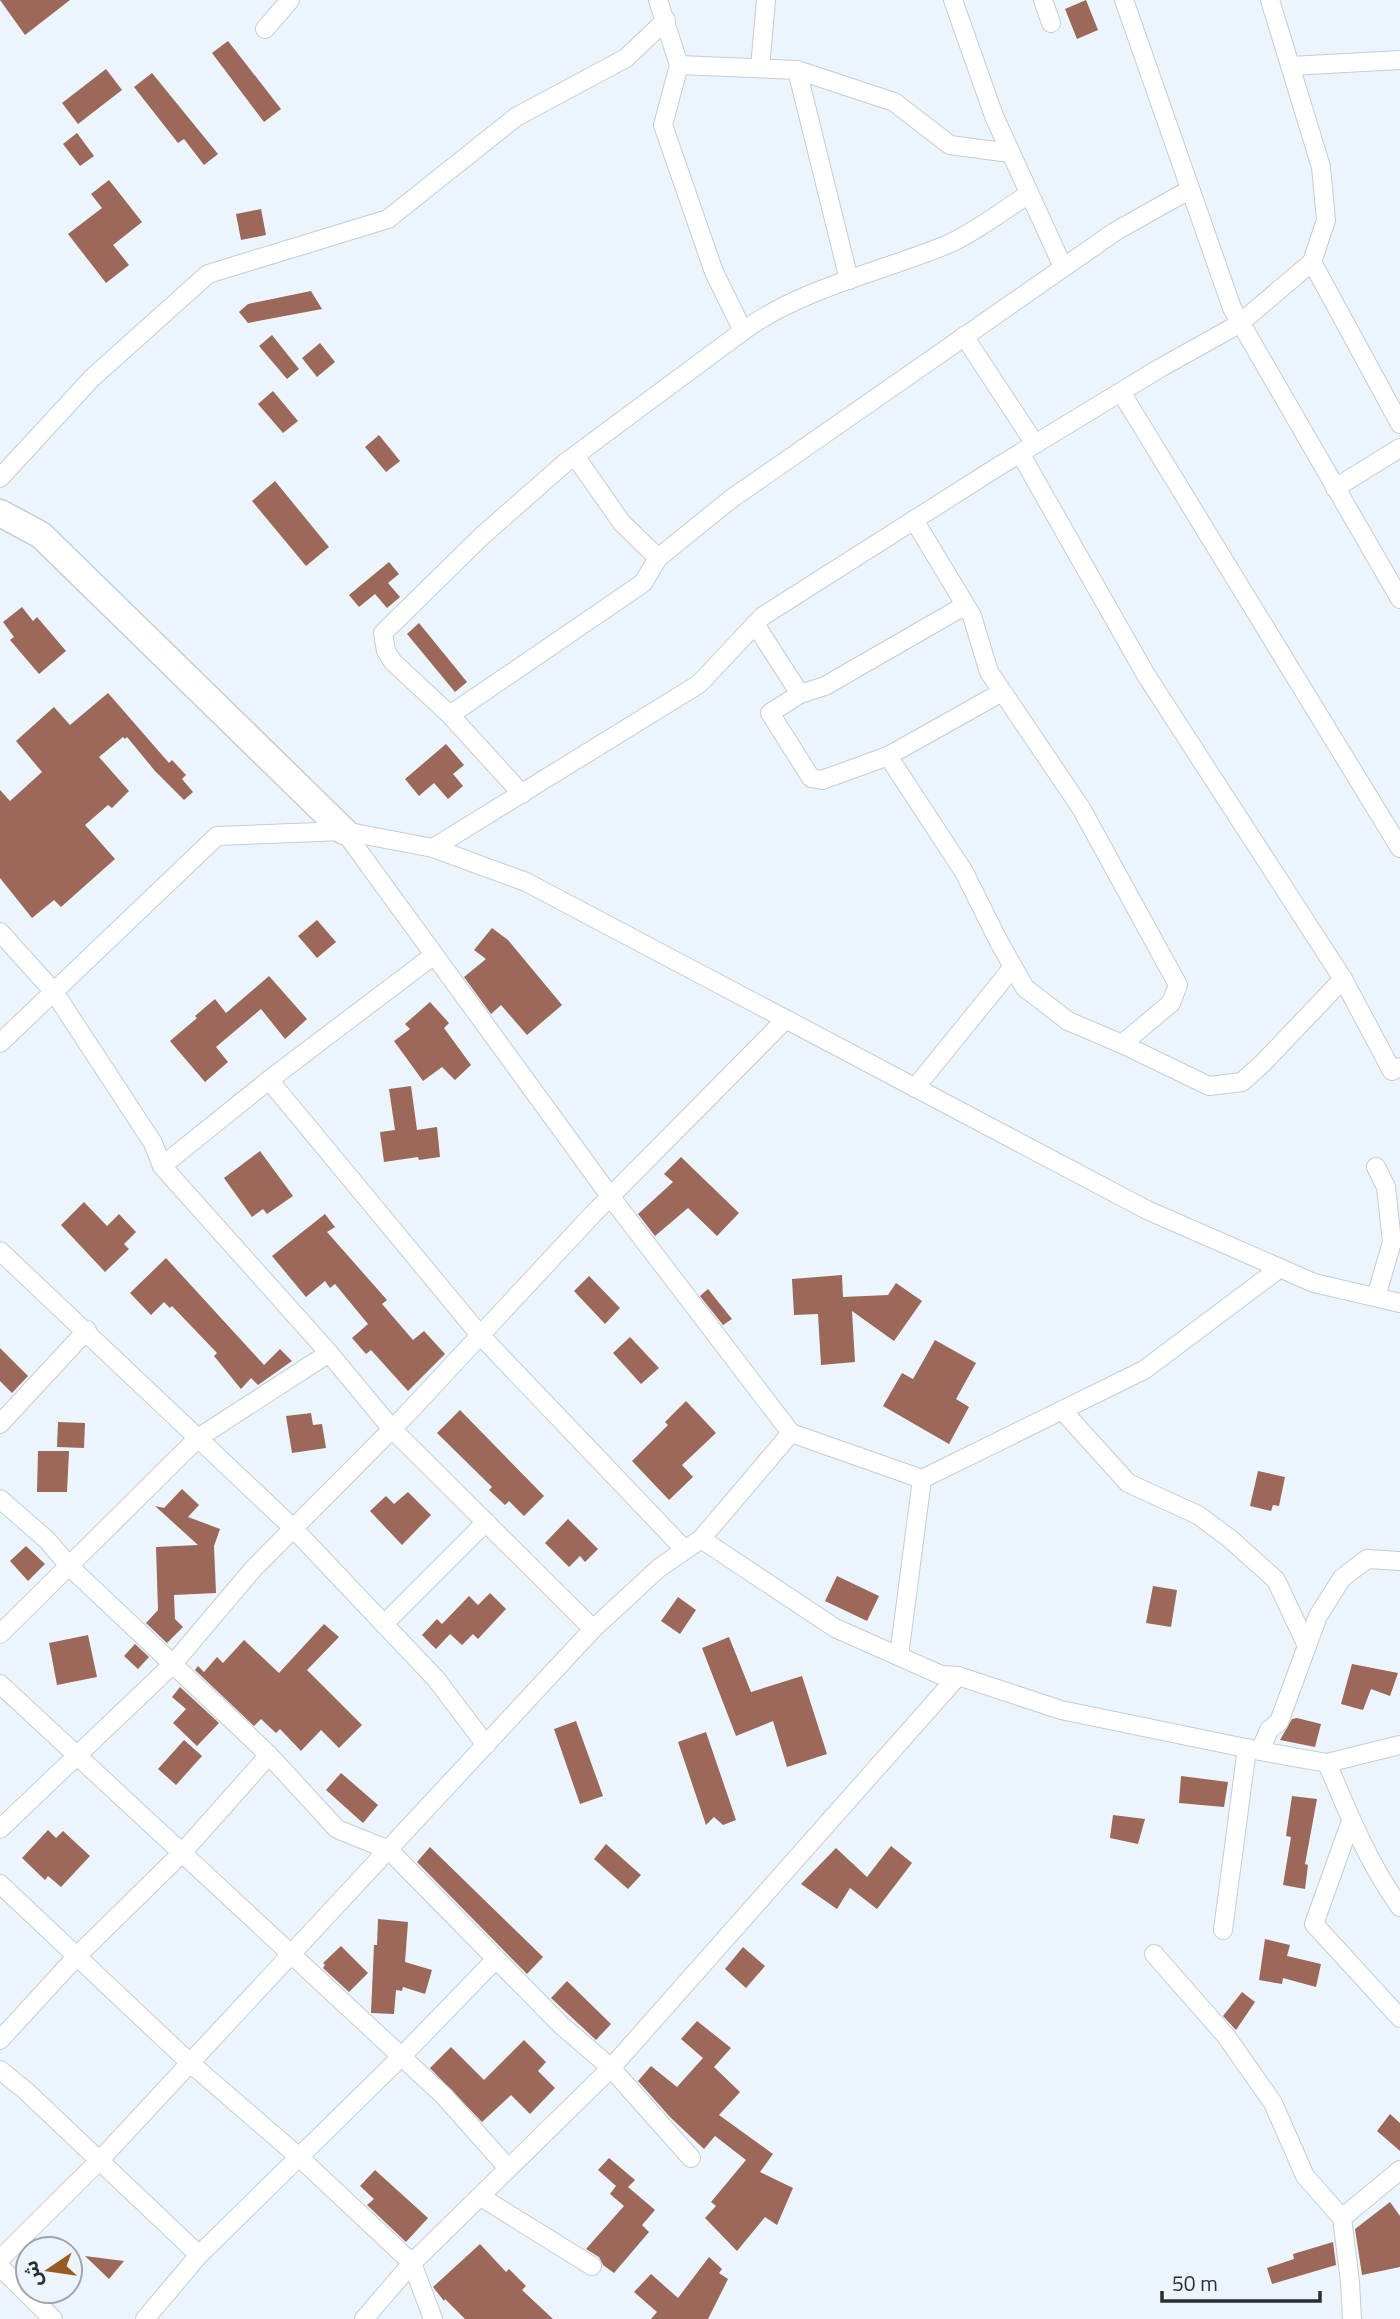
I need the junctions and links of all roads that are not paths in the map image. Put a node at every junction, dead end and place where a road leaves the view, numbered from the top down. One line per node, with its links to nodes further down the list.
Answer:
1 (290, 0): 10 (street)
2 (658, 0): 8 (street)
3 (766, 0): 14 (street)
4 (953, 0): 16 (street)
5 (1043, 0): 9 (street)
6 (1124, 0): 17 (street)
7 (1270, 0): 13 (street)
8 (666, 20): 12 (street); 30 (street)
9 (1051, 23)
10 (265, 29)
11 (1400, 60): 13 (street)
12 (679, 65): 14 (street); 23 (street)
13 (1292, 66): 19 (street)
14 (760, 68): 15 (street)
15 (797, 70): 16 (street); 21 (street)
16 (1010, 153): 18 (street)
17 (1189, 190): 20 (street); 22 (street)
18 (1029, 194): 20 (street); 21 (street)
19 (1312, 262): 22 (street); 26 (street)
20 (1063, 267): 24 (street)
21 (849, 280): 23 (street)
22 (1239, 324): 25 (street); 31 (street)
23 (743, 331): 29 (street)
24 (964, 336): 28 (street); 34 (street)
25 (1121, 391): 28 (street); 45 (street)
26 (1400, 424)
27 (1400, 448): 31 (street)
28 (1028, 449): 33 (street); 49 (street)
29 (575, 456): 34 (street); 40 (street)
30 (0, 478)
31 (1335, 488): 35 (street)
32 (0, 513): 43 (street)
33 (914, 520): 36 (street); 37 (street)
34 (658, 558): 40 (street)
35 (1400, 599)
36 (964, 606): 38 (street); 39 (street)
37 (755, 624): 39 (street); 42 (street)
38 (1002, 692): 41 (street); 53 (street)
39 (800, 694): 41 (street)
40 (450, 715): 42 (street)
41 (888, 756): 48 (street)
42 (522, 793): 44 (street)
43 (344, 831): 44 (street); 47 (street); 50 (street)
44 (433, 848): 51 (street)
45 (1400, 848)
46 (0, 932): 50 (street)
47 (434, 955): 55 (street); 59 (street)
48 (1013, 967): 53 (street); 56 (street)
49 (1343, 979): 53 (street); 54 (street)
50 (54, 992): 52 (street); 57 (street)
51 (786, 1019): 56 (street); 59 (street)
52 (0, 1043)
53 (1122, 1044)
54 (1400, 1067)
55 (270, 1080): 57 (street); 65 (street)
56 (915, 1088): 61 (street)
57 (162, 1166): 66 (street)
58 (1376, 1167): 62 (street)
59 (610, 1196): 65 (street); 70 (street)
60 (0, 1251): 64 (street)
61 (1280, 1268): 62 (street); 67 (street)
62 (1376, 1297): 63 (street)
63 (1400, 1303)
64 (87, 1330): 68 (street); 71 (street)
65 (480, 1335): 69 (street); 77 (street)
66 (329, 1353): 69 (street); 71 (street)
67 (1062, 1410): 72 (street); 83 (street)
68 (0, 1424)
69 (392, 1429): 74 (street); 75 (street)
70 (791, 1433): 72 (street); 76 (street)
71 (198, 1438): 75 (street); 79 (street)
72 (922, 1479): 84 (street)
73 (0, 1499): 79 (street)
74 (486, 1522): 80 (street); 81 (street)
75 (293, 1528): 80 (street); 85 (street)
76 (701, 1539): 77 (street); 84 (street)
77 (684, 1550): 81 (street)
78 (1400, 1561): 83 (street)
79 (70, 1567): 82 (street); 85 (street)
80 (384, 1624): 88 (street)
81 (593, 1629): 88 (street)
82 (0, 1634)
83 (1307, 1646): 90 (street)
84 (899, 1656): 86 (street)
85 (172, 1665): 91 (street); 92 (street)
86 (958, 1676): 90 (street); 109 (street)
87 (0, 1684): 92 (street)
88 (486, 1745): 96 (street)
89 (1400, 1745): 93 (street)
90 (1254, 1749): 93 (street); 100 (street)
91 (269, 1755): 96 (street); 97 (street)
92 (76, 1756): 95 (street); 97 (street)
93 (1327, 1763): 94 (street)
94 (1351, 1821): 99 (street); 105 (street)
95 (0, 1829)
96 (389, 1850): 102 (street); 104 (street)
97 (181, 1854): 102 (street); 103 (street)
98 (0, 1884): 103 (street)
99 (1400, 1907)
100 (1223, 1930)
101 (1154, 1954): 117 (street)
102 (290, 1955): 107 (street); 108 (street)
103 (77, 1956): 106 (street); 108 (street)
104 (496, 1959): 107 (street); 109 (street)
105 (1400, 2018)
106 (0, 2040)
107 (401, 2057): 111 (street); 114 (street)
108 (190, 2062): 111 (street); 113 (street)
109 (611, 2068): 112 (street); 114 (street)
110 (0, 2070): 113 (street)
111 (299, 2157): 118 (street); 120 (street)
112 (691, 2158)
113 (99, 2161): 118 (street); 119 (street)
114 (507, 2167): 116 (street)
115 (1400, 2170): 117 (street)
116 (481, 2197): 120 (street); 121 (street)
117 (1342, 2218): 127 (street)
118 (199, 2255): 124 (street)
119 (0, 2259)
120 (412, 2263): 125 (street); 126 (street)
121 (592, 2266)
122 (0, 2267): 123 (street)
123 (53, 2319)
124 (145, 2319)
125 (364, 2319)
126 (433, 2319)
127 (1352, 2319)

